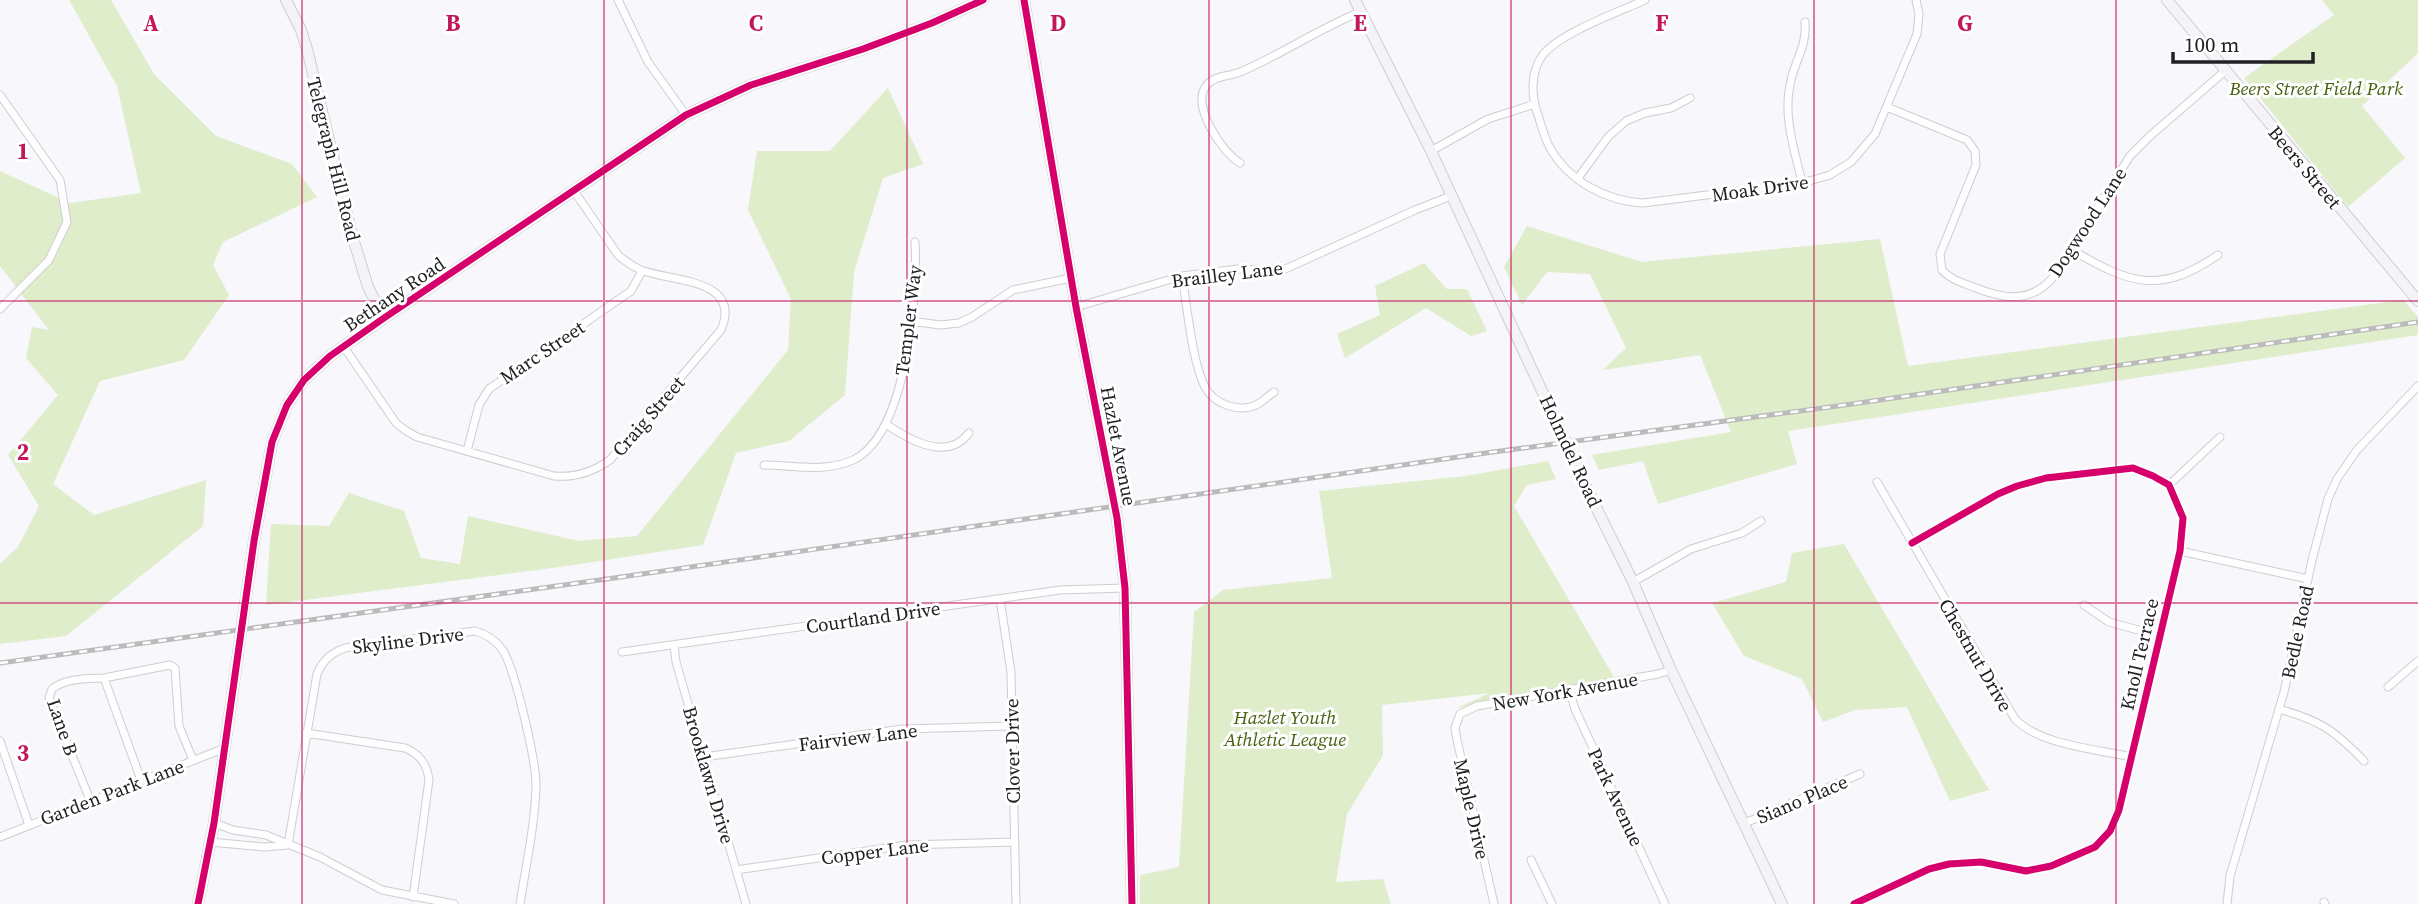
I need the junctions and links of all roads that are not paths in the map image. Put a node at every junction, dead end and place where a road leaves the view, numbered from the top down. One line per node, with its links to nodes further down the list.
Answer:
1 (286, 0): 32 (street, Telegraph Hill Road)
2 (618, 0): 16 (street)
3 (983, 0): 16 (street, Bethany Road)
4 (1024, 0): 28 (street, Hazlet Avenue)
5 (1355, 0): 9 (street, Holmdel Road)
6 (1646, 0): 14 (street, Moak Drive)
7 (1916, 0): 15 (street, Moak Drive)
8 (2167, 0): 11 (street, Beers Street)
9 (1360, 12): 17 (street, Holmdel Road); 18 (street)
10 (1805, 22): 20 (street)
11 (2225, 71): 24 (street, Dogwood Lane); 29 (street, Beers Street)
12 (0, 95): 31 (street)
13 (1690, 98): 19 (street)
14 (1535, 104): 17 (street); 19 (street, Moak Drive)
15 (1887, 107): 20 (street, Moak Drive); 24 (street, Dogwood Lane)
16 (686, 115): 21 (street, Bethany Road)
17 (1431, 151): 22 (street, Holmdel Road)
18 (1240, 163)
19 (1578, 178): 20 (street, Moak Drive)
20 (1802, 183)
21 (574, 191): 26 (street, Craig Street); 32 (street, Bethany Road)
22 (1451, 196): 27 (street, Brailley Lane); 48 (street, Holmdel Road)
23 (915, 242): 33 (street, Templer Way)
24 (2072, 250): 25 (street)
25 (2218, 255)
26 (642, 271): 40 (street, Marc Street); 40 (street, Craig Street)
27 (1182, 276): 30 (street, Brailley Lane); 36 (street)
28 (1071, 278): 30 (street, Hazlet Avenue); 33 (street)
29 (2418, 301)
30 (1076, 307): 49 (street, Hazlet Avenue)
31 (0, 309)
32 (384, 318): 34 (street, Bethany Road)
33 (911, 321): 37 (street, Templer Way)
34 (344, 347): 40 (street, Craig Street); 65 (street, Bethany Road)
35 (2418, 386): 47 (street, Bedle Road)
36 (1274, 392)
37 (887, 425): 38 (street); 41 (street, Templer Way)
38 (969, 433)
39 (2220, 437): 43 (street)
40 (467, 451)
41 (764, 465)
42 (1877, 482): 45 (street, Chestnut Drive)
43 (2169, 485): 45 (street); 46 (street, Knoll Terrace)
44 (1761, 521): 48 (street)
45 (1912, 543): 67 (street, Chestnut Drive)
46 (2180, 551): 47 (street); 52 (street, Knoll Terrace)
47 (2308, 579): 60 (street, Bedle Road)
48 (1633, 582): 56 (street, Holmdel Road)
49 (1125, 588): 50 (street, Courtland Drive); 88 (street, Hazlet Avenue)
50 (1000, 599): 53 (street, Courtland Drive); 62 (street, Clover Drive)
51 (2084, 605): 52 (street)
52 (2160, 636): 67 (street, Knoll Terrace)
53 (674, 645): 54 (street, Courtland Drive); 66 (street, Brooklawn Drive)
54 (622, 652)
55 (2418, 662): 58 (street)
56 (1671, 670): 59 (street, New York Avenue); 74 (street, Holmdel Road)
57 (104, 678): 68 (street); 71 (street); 72 (street, Lane B)
58 (2388, 687)
59 (1569, 690): 61 (street, New York Avenue); 91 (street, Park Avenue)
60 (2279, 709): 69 (street); 94 (street, Bedle Road)
61 (1460, 713): 89 (street, Maple Drive)
62 (1012, 726): 66 (street, Fairview Lane); 78 (street, Clover Drive)
63 (306, 733): 79 (street, Skyline Drive); 82 (street); 85 (street, Skyline Drive)
64 (0, 741): 75 (street)
65 (225, 748): 68 (street, Garden Park Lane); 73 (street, Bethany Road)
66 (704, 757): 81 (street, Brooklawn Drive)
67 (2131, 757): 93 (street, Knoll Terrace)
68 (193, 760): 71 (street, Garden Park Lane)
69 (2364, 761)
70 (1860, 774): 74 (street, Siano Place)
71 (141, 780): 72 (street, Garden Park Lane)
72 (90, 800): 75 (street, Garden Park Lane)
73 (214, 823): 77 (street, Bethany Road); 79 (street)
74 (1745, 823): 92 (street, Holmdel Road)
75 (29, 825): 76 (street, Garden Park Lane)
76 (0, 837)
77 (210, 842): 79 (street); 83 (street, Bethany Road)
78 (1015, 842): 81 (street, Copper Lane); 87 (street, Clover Drive)
79 (288, 845): 82 (street)
80 (1531, 860): 90 (street)
81 (736, 870): 86 (street, Brooklawn Drive)
82 (412, 897): 84 (street)
83 (198, 904)
84 (454, 904)
85 (520, 904)
86 (746, 904)
87 (1016, 904)
88 (1132, 904)
89 (1493, 904)
90 (1552, 904)
91 (1665, 904)
92 (1783, 904)
93 (1854, 904)
94 (2227, 904)

